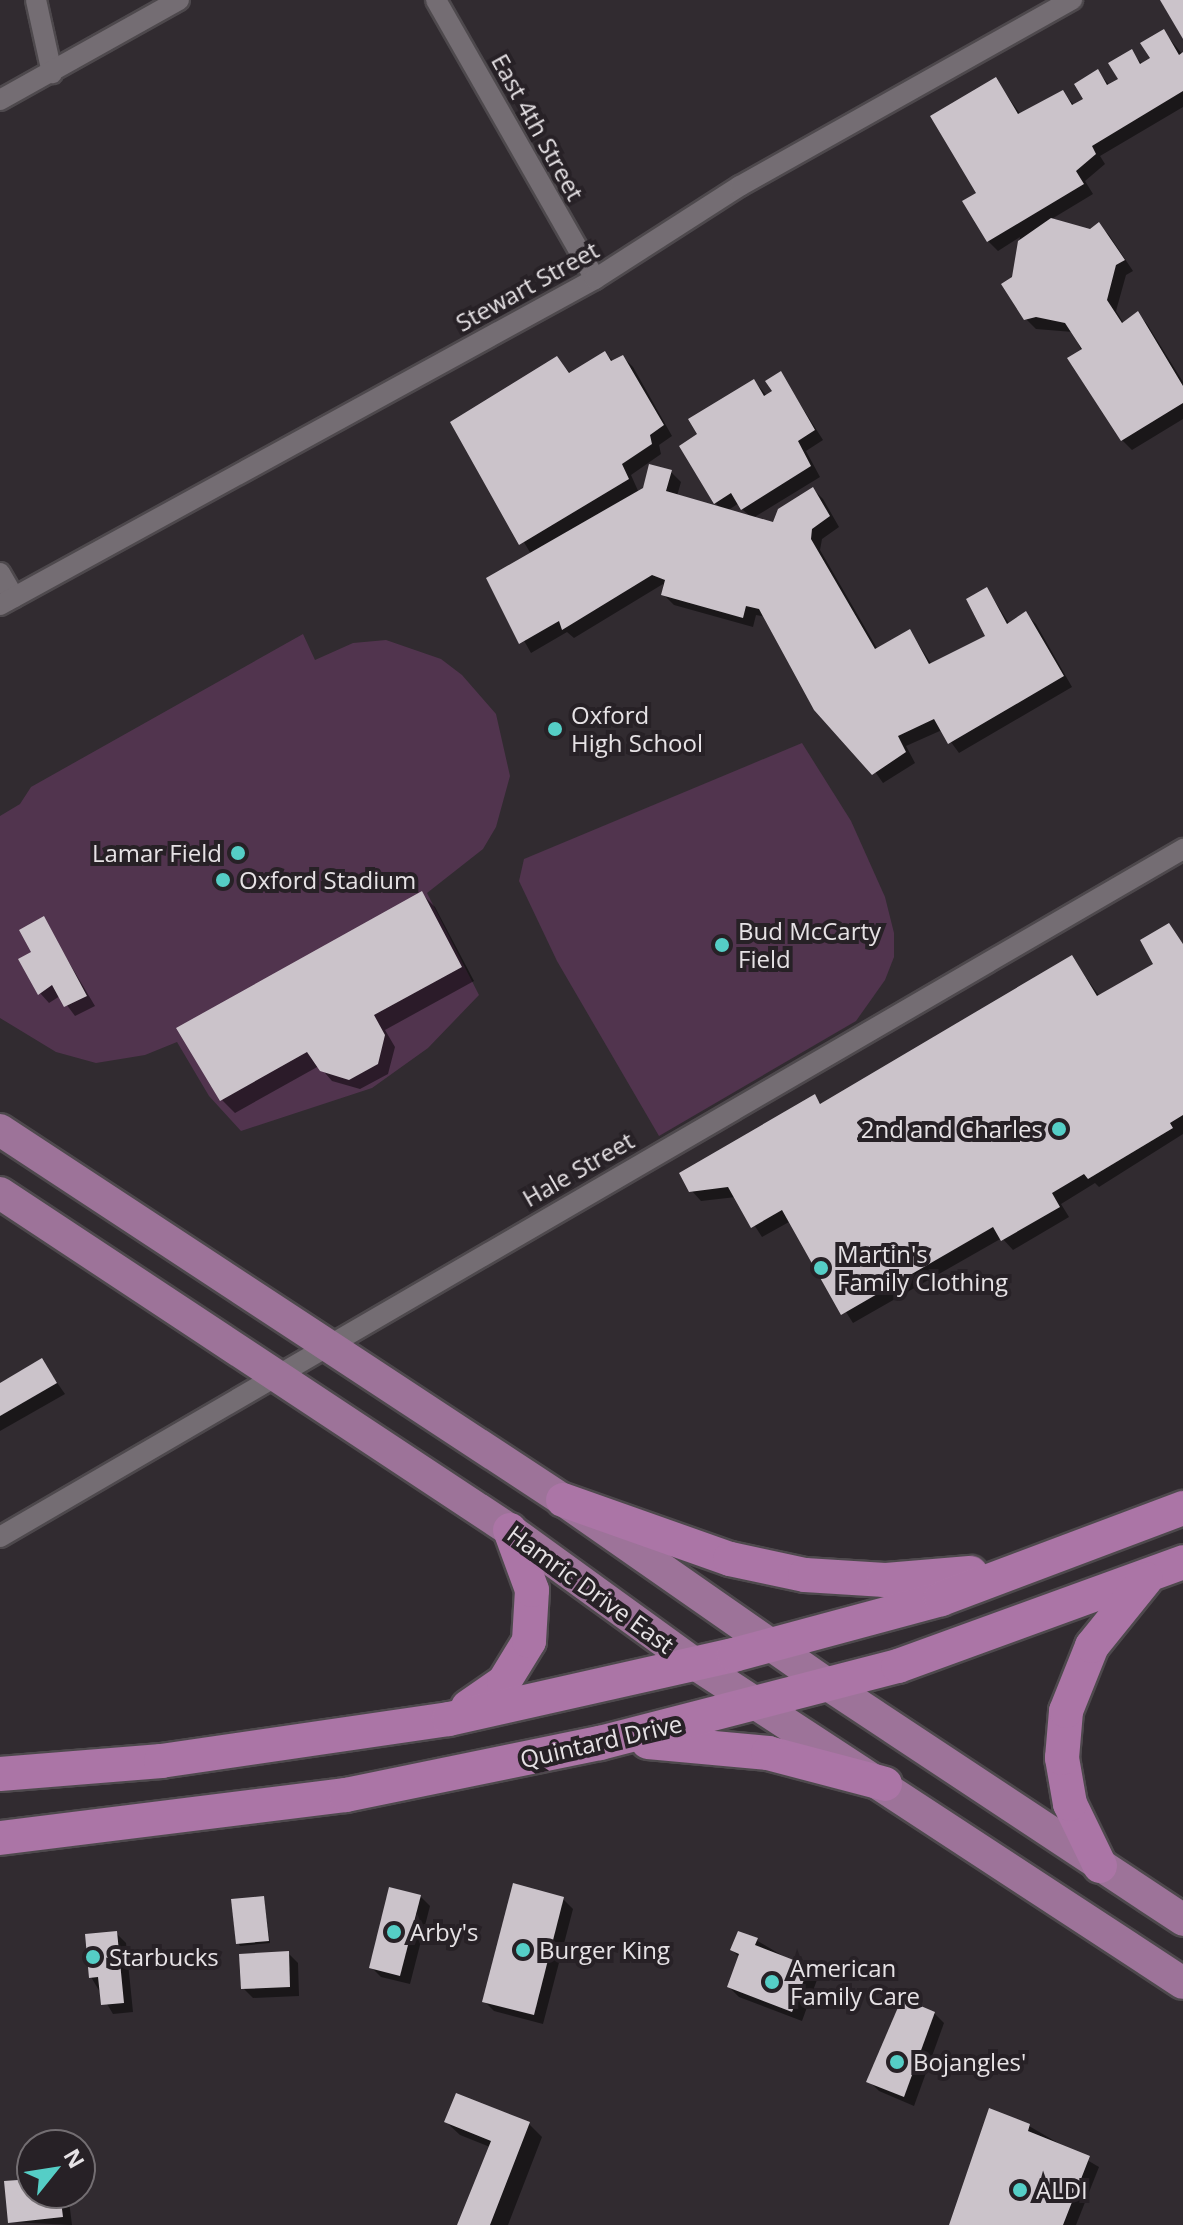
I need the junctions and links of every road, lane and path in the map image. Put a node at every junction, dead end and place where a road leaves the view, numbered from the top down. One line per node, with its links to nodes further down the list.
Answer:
1 (36, 0): 5 (street)
2 (179, 0): 5 (street)
3 (436, 0): 7 (street, East 4th Street)
4 (1066, 2): 7 (street, Stewart Street)
5 (52, 73): 6 (street)
6 (0, 100)
7 (595, 279): 9 (street, Stewart Street)
8 (0, 573): 9 (street)
9 (7, 601)
10 (1183, 849): 13 (street, Hale Street)
11 (0, 1130): 13 (main road)
12 (0, 1193): 14 (main road, Hamric Drive East)
13 (327, 1345): 14 (street, Hale Street); 15 (main road)
14 (277, 1374): 17 (main road, Hamric Drive East); 18 (street, Hale Street)
15 (563, 1500): 19 (highway); 22 (main road)
16 (1183, 1508): 19 (highway)
17 (510, 1530): 23 (main road, Hamric Drive East); 26 (highway)
18 (0, 1537)
19 (1084, 1547): 22 (highway)
20 (1183, 1562): 21 (highway, Quintard Drive)
21 (1148, 1576): 24 (highway, Quintard Drive); 31 (highway)
22 (775, 1645): 23 (highway); 24 (main road)
23 (694, 1663): 25 (main road, Hamric Drive East); 26 (highway)
24 (830, 1686): 25 (highway, Quintard Drive); 31 (main road)
25 (759, 1703): 27 (highway, Quintard Drive); 29 (main road, Hamric Drive East)
26 (449, 1719): 28 (highway)
27 (600, 1743): 29 (highway); 30 (highway, Quintard Drive)
28 (0, 1774)
29 (885, 1784): 33 (main road, Hamric Drive East)
30 (0, 1838)
31 (1100, 1866): 32 (main road)
32 (1183, 1920)
33 (1183, 1983)

